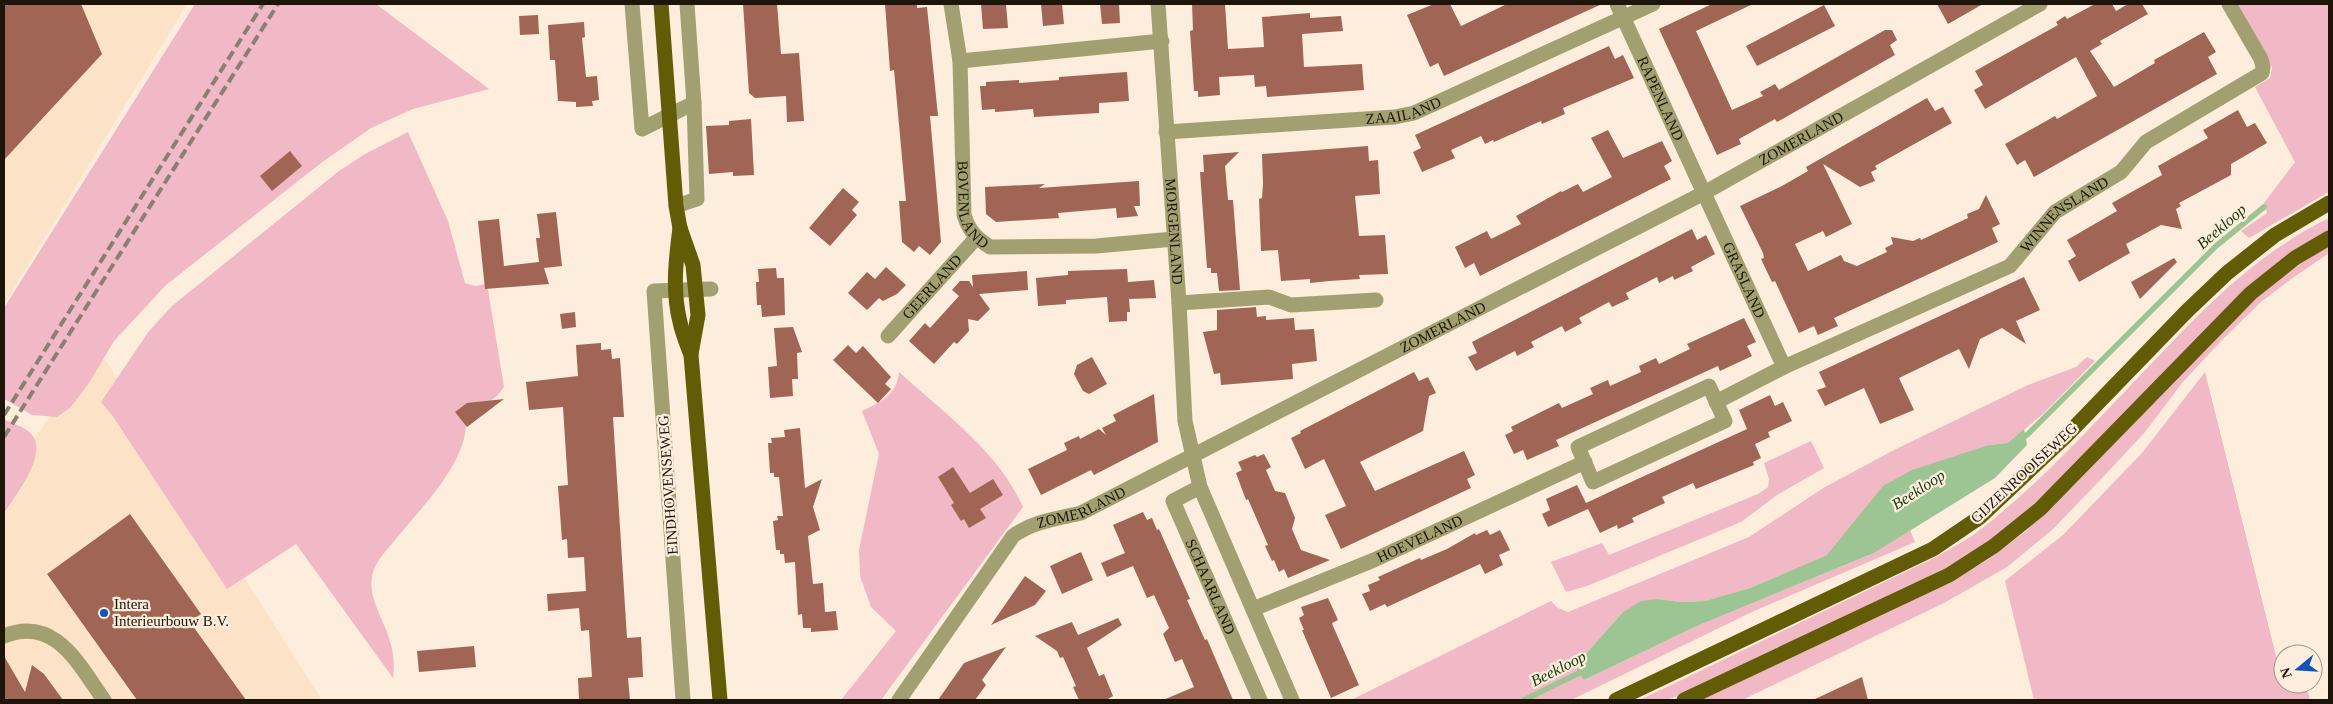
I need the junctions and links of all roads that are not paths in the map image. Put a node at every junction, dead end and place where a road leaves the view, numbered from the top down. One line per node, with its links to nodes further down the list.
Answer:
1 (632, 4): 14 (street)
2 (661, 4): 14 (main road)
3 (688, 4): 13 (street)
4 (951, 4): 12 (street, BOVENLAND)
5 (1158, 4): 11 (street, MORGENLAND)
6 (1617, 4): 10 (street, RAPENLAND)
7 (1653, 4): 10 (street, ZAAILAND)
8 (2040, 4): 16 (street, ZOMERLAND)
9 (2229, 4): 29 (street, WINNENSLAND)
10 (1623, 18): 15 (street, ZAAILAND); 16 (street, RAPENLAND)
11 (1162, 42): 12 (street); 15 (street, MORGENLAND)
12 (960, 61): 20 (street, BOVENLAND)
13 (694, 103): 14 (street); 18 (street)
14 (668, 117): 18 (main road)
15 (1166, 132): 22 (street, MORGENLAND)
16 (1704, 193): 29 (street, GRASLAND); 31 (street, ZOMERLAND)
17 (2329, 204): 42 (main road, GIJZENROOISEWEG)
18 (676, 206): 19 (main road)
19 (680, 228): 23 (main road); 24 (main road)
20 (976, 238): 22 (street, BOVENLAND); 27 (street, GEERLAND)
21 (2329, 238): 43 (main road)
22 (1174, 239): 26 (street, MORGENLAND)
23 (703, 289): 24 (street, EINDHOVENSEWEG); 28 (main road)
24 (676, 290): 28 (main road); 37 (street, EINDHOVENSEWEG)
25 (1376, 300): 26 (street)
26 (1179, 303): 31 (street, MORGENLAND)
27 (888, 336)
28 (691, 355): 38 (main road)
29 (1784, 367): 30 (street)
30 (1716, 402): 32 (street); 32 (street)
31 (1192, 457): 33 (street, SCHAARLAND); 39 (street, ZOMERLAND)
32 (1585, 462): 34 (street, HOEVELAND)
33 (1200, 487): 34 (street, SCHAARLAND); 40 (street, SCHAARLAND)
34 (1253, 609): 41 (street, SCHAARLAND)
35 (4, 636): 36 (street)
36 (104, 700)
37 (683, 700)
38 (720, 700)
39 (899, 700)
40 (1260, 700)
41 (1292, 700)
42 (1616, 700)
43 (1684, 700)

